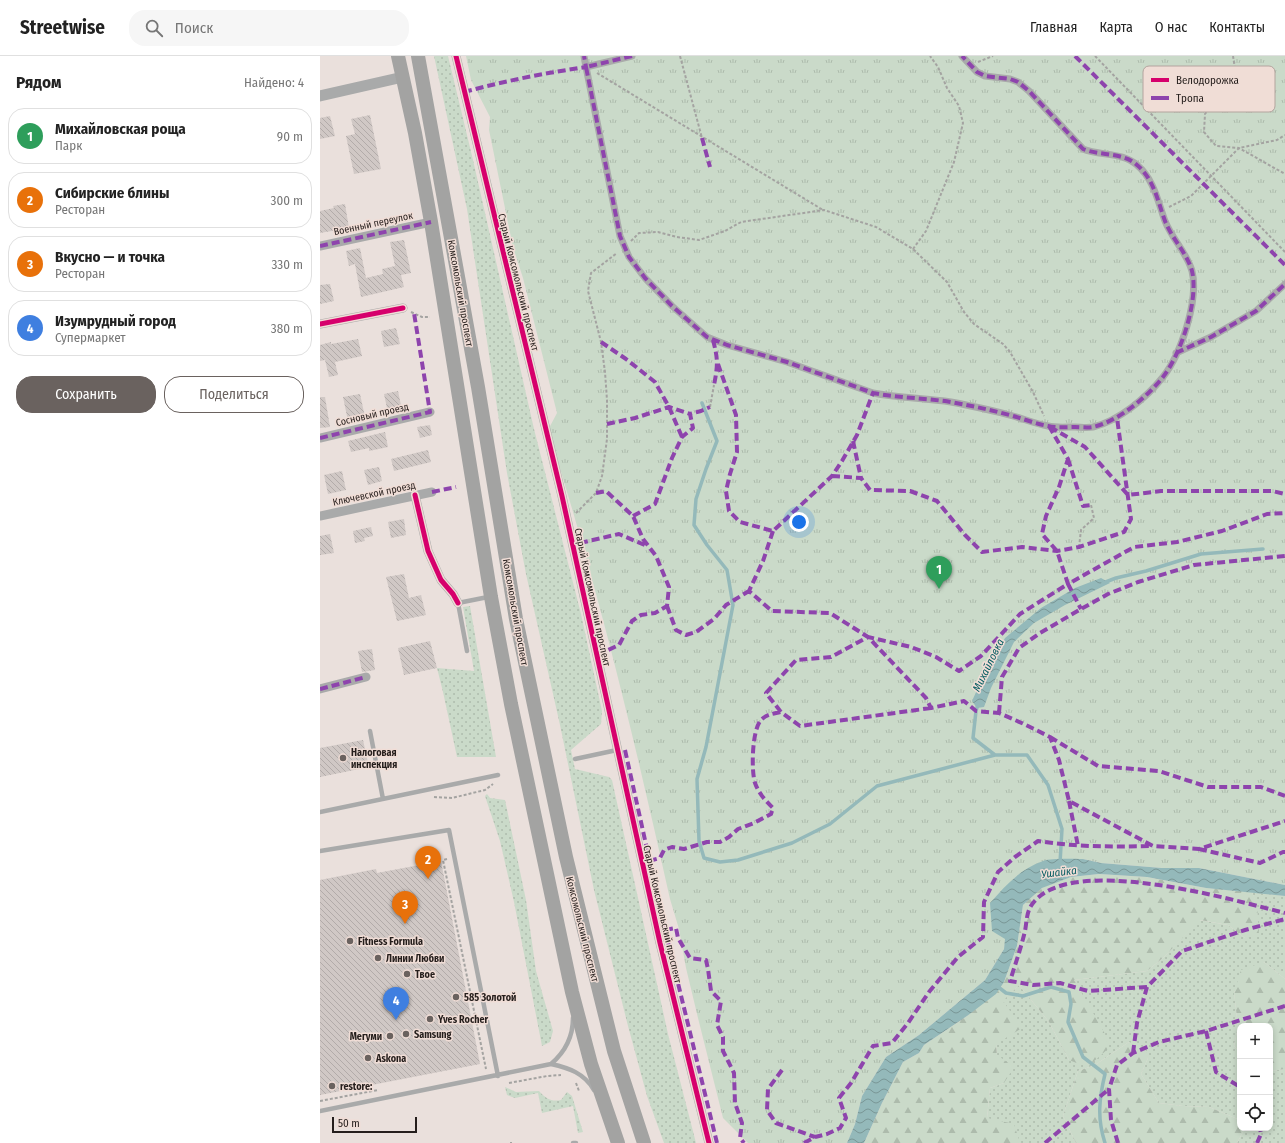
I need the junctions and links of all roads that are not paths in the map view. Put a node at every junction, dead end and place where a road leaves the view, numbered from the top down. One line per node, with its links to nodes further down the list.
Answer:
1 (398, 56): 9 (main road, Комсомольский проспект)
2 (418, 56): 8 (main road, Комсомольский проспект)
3 (456, 56): 28 (street, Старый Комсомольский проспект)
4 (584, 56): 7 (street)
5 (632, 56): 7 (street)
6 (962, 56): 16 (street)
7 (586, 67): 16 (street)
8 (422, 73): 9 (main road); 42 (main road, Комсомольский проспект)
9 (403, 77): 10 (street); 11 (main road, Комсомольский проспект)
10 (320, 96)
11 (432, 222): 12 (street, Военный переулок); 22 (main road, Комсомольский проспект)
12 (320, 246)
13 (1285, 284): 16 (street)
14 (403, 308): 15 (street)
15 (320, 324)
16 (1176, 353)
17 (430, 412): 18 (street, Сосновый проезд)
18 (320, 438)
19 (432, 492): 20 (street, Ключевской проезд)
20 (415, 495): 21 (street, Ключевской проезд); 23 (street)
21 (320, 516)
22 (491, 597): 23 (lane); 34 (main road, Комсомольский проспект)
23 (458, 603): 24 (lane)
24 (466, 651)
25 (366, 677): 26 (street)
26 (320, 689)
27 (370, 731): 31 (lane)
28 (617, 750): 29 (lane); 43 (street, Старый Комсомольский проспект)
29 (575, 759)
30 (498, 775): 31 (lane)
31 (383, 799): 32 (lane)
32 (320, 812)
33 (320, 851): 36 (lane)
34 (572, 992): 35 (lane); 38 (main road, Комсомольский проспект)
35 (551, 1064): 36 (lane); 38 (lane)
36 (498, 1076): 37 (lane)
37 (320, 1111)
38 (608, 1116): 41 (main road, Комсомольский проспект)
39 (573, 1143): 40 (lane)
40 (576, 1143)
41 (618, 1143)
42 (644, 1143)
43 (709, 1143)

